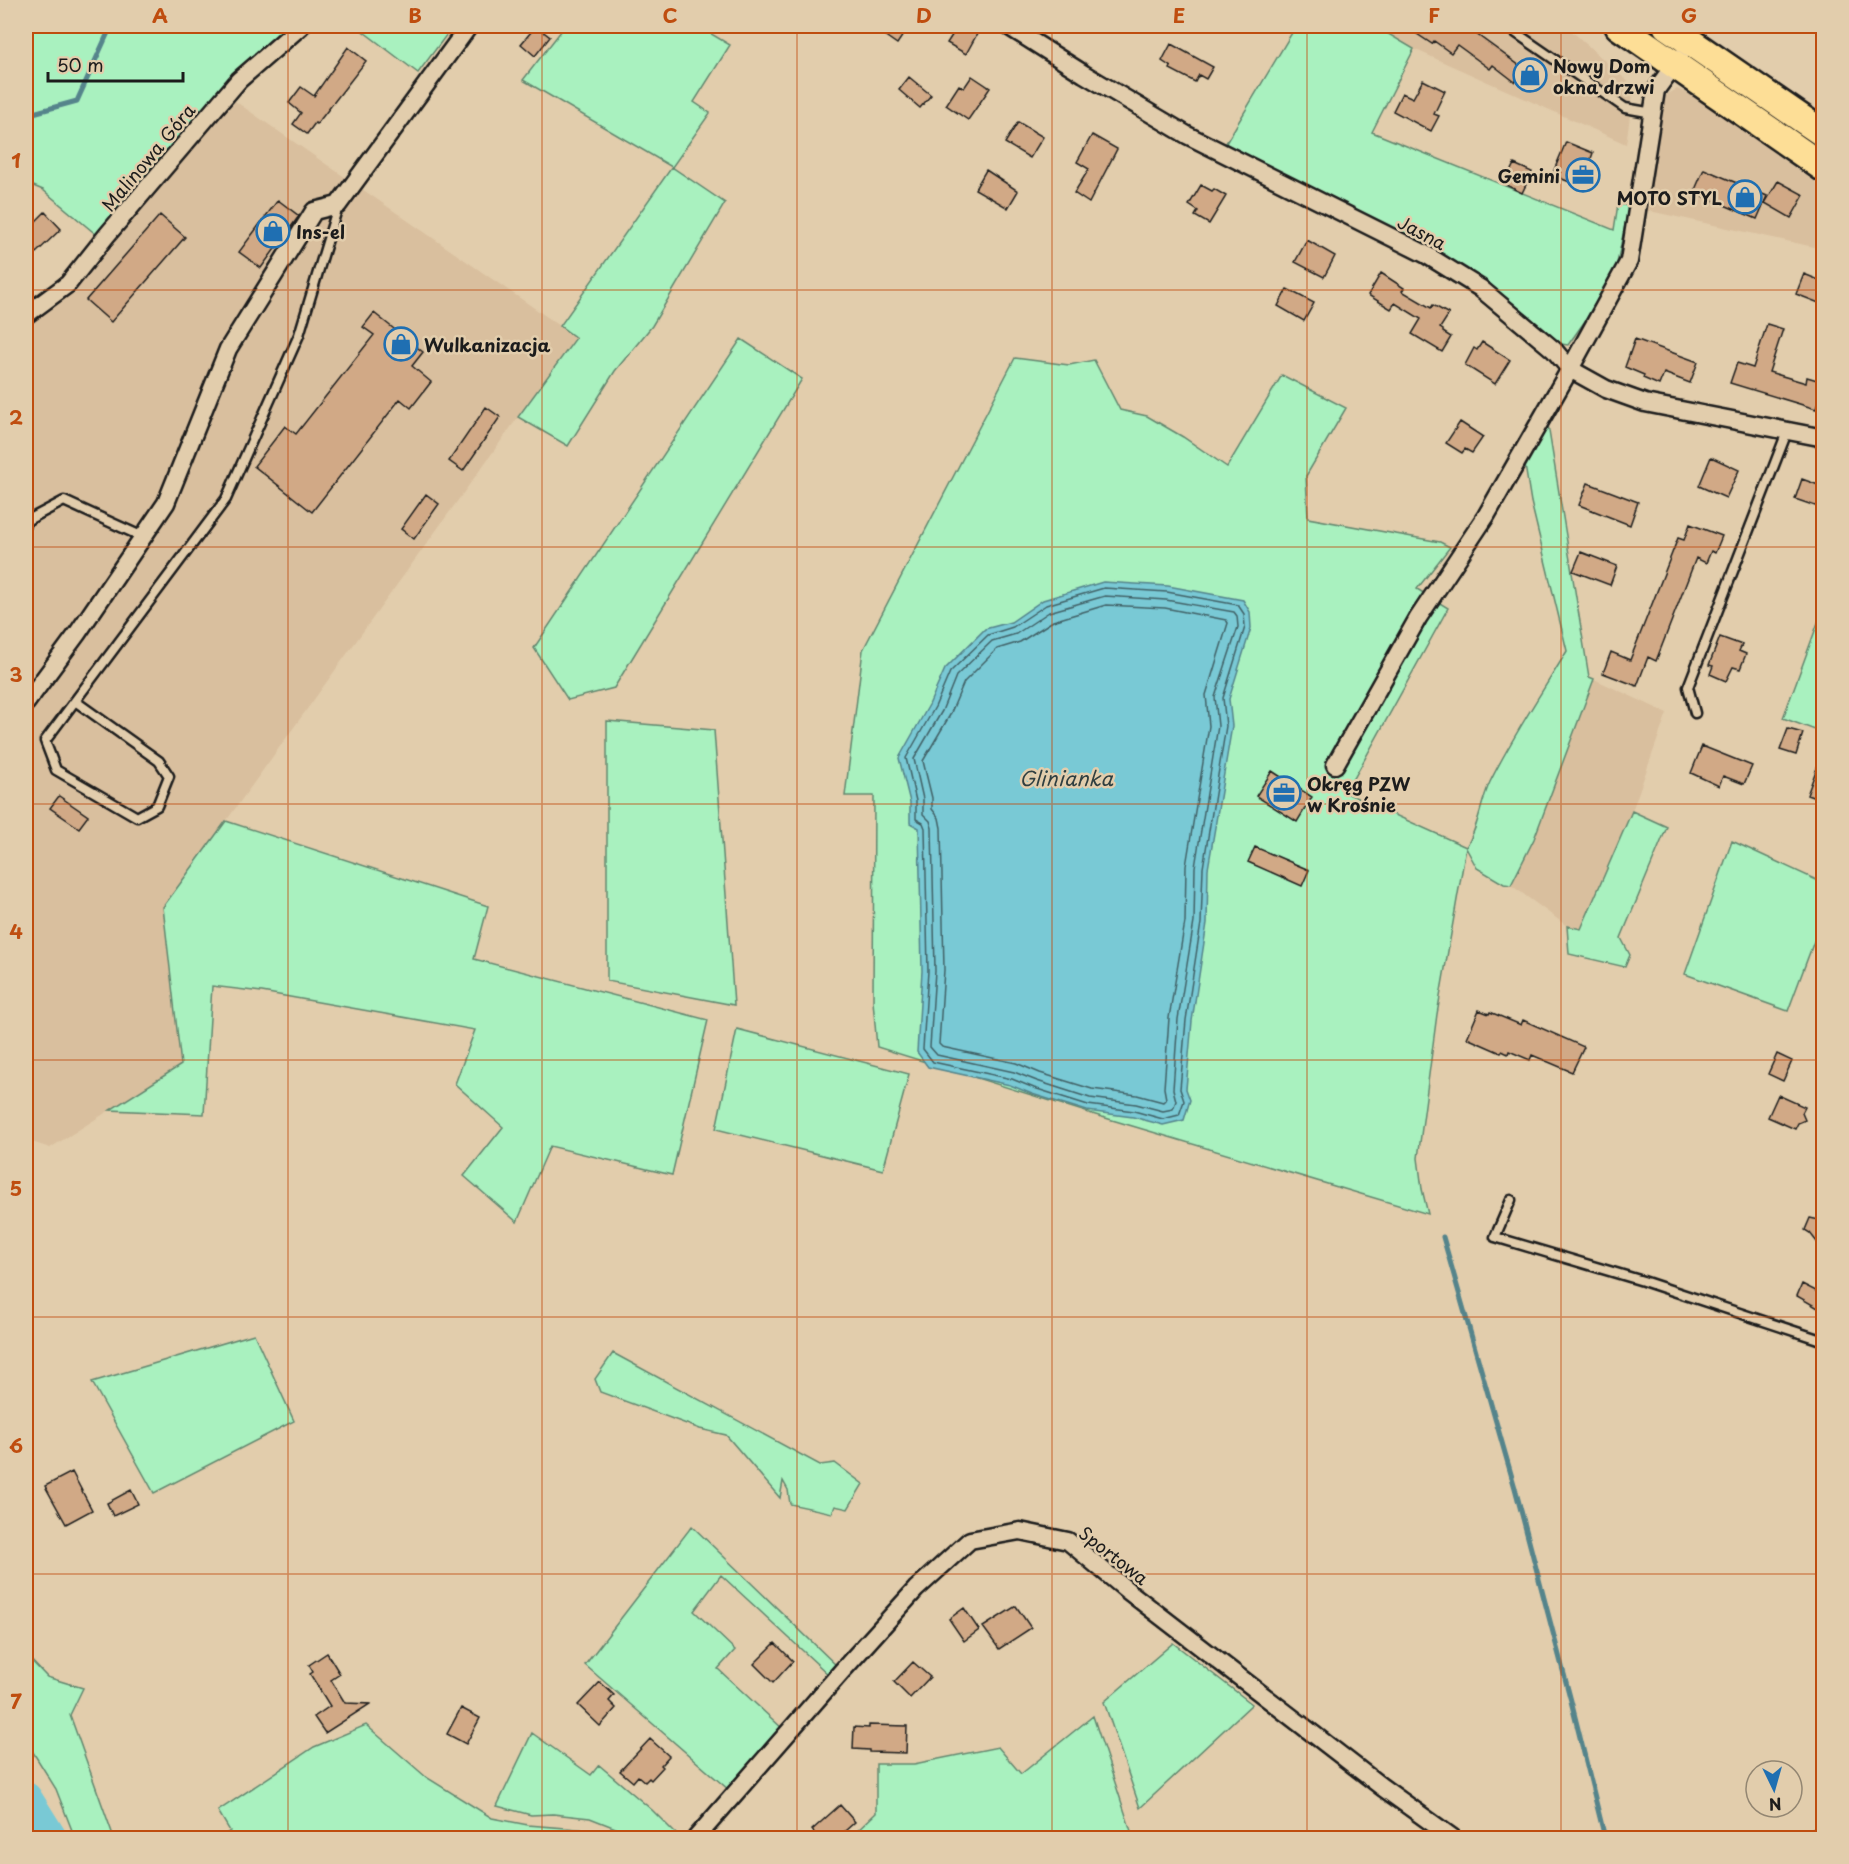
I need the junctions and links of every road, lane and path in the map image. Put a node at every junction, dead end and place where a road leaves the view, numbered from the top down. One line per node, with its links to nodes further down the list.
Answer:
1 (301, 26): 13 (street, Malinowa Góra)
2 (469, 26): 12 (street)
3 (1008, 26): 14 (street, Jasna)
4 (1506, 26): 9 (lane)
5 (1619, 26): 8 (main road)
6 (1667, 26): 7 (main road)
7 (1691, 42): 8 (street); 10 (main road)
8 (1675, 65): 9 (street); 11 (main road)
9 (1653, 113): 14 (street)
10 (1824, 134)
11 (1824, 168)
12 (338, 205): 18 (street); 19 (lane)
13 (26, 315)
14 (1570, 369): 15 (street, Jasna); 22 (street)
15 (1787, 432): 16 (street, Jasna); 21 (lane)
16 (1824, 438)
17 (26, 524): 18 (lane)
18 (143, 537): 20 (street)
19 (75, 701): 19 (lane)
20 (26, 703)
21 (1695, 713)
22 (1335, 765)
23 (1511, 1200): 24 (lane)
24 (1824, 1338)
25 (1824, 1833): 28 (street)
26 (696, 1839): 27 (street, Sportowa)
27 (1453, 1839)
28 (1816, 1839)

